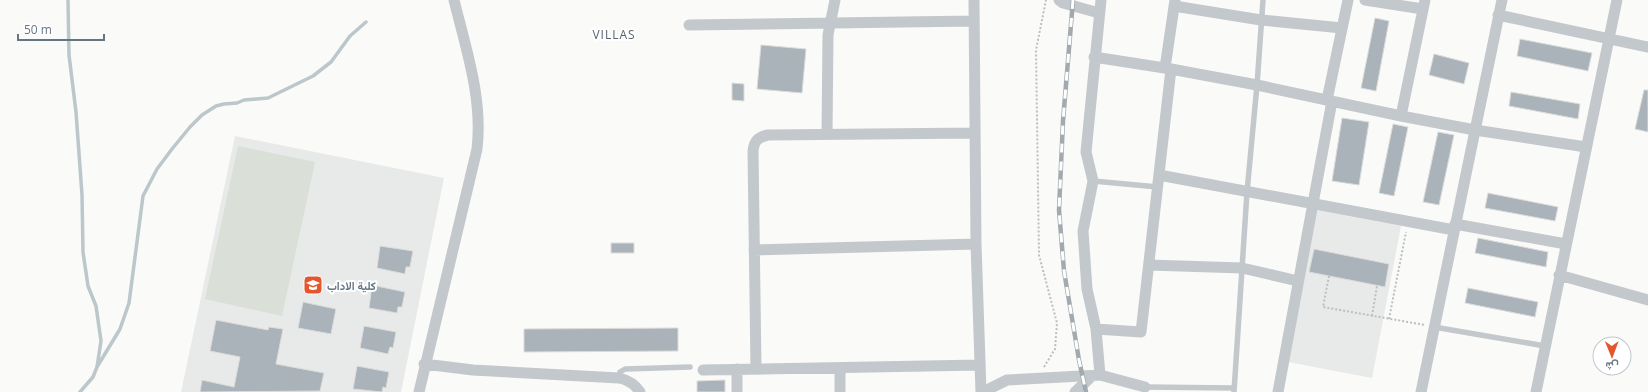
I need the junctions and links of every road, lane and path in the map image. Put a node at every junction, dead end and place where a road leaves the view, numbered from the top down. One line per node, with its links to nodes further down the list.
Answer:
1 (454, 0): 53 (street)
2 (835, 0): 18 (street)
3 (974, 0): 17 (street)
4 (1046, 0): 62 (path)
5 (1059, 0): 14 (street)
6 (1101, 0): 14 (street)
7 (1263, 0): 16 (lane)
8 (1348, 0): 20 (street)
9 (1365, 0): 13 (street)
10 (1502, 0): 15 (street)
11 (1617, 0): 21 (street)
12 (1175, 3): 16 (street); 24 (street)
13 (1424, 4): 27 (street)
14 (1099, 13): 23 (street)
15 (1498, 15): 21 (street); 28 (street)
16 (1262, 20): 20 (street); 25 (lane)
17 (974, 21): 18 (street); 29 (street)
18 (830, 23): 19 (street); 30 (street)
19 (689, 25)
20 (1342, 28): 26 (street)
21 (1609, 38): 22 (street); 31 (street)
22 (1648, 47)
23 (1094, 58): 24 (street); 32 (street)
24 (1168, 68): 25 (street); 33 (street)
25 (1257, 85): 26 (street); 34 (lane)
26 (1329, 101): 27 (street); 35 (street)
27 (1401, 116): 28 (street)
28 (1475, 130): 31 (street); 37 (street)
29 (975, 133): 30 (street); 38 (street)
30 (827, 134): 40 (street)
31 (1586, 147): 39 (street)
32 (1093, 181): 33 (lane); 51 (street)
33 (1158, 181): 34 (street); 41 (street)
34 (1247, 192): 35 (street); 42 (lane)
35 (1312, 204): 36 (street); 45 (street)
36 (1408, 221): 37 (street); 49 (path)
37 (1455, 227): 39 (street); 50 (street)
38 (976, 244): 40 (street); 54 (street)
39 (1566, 244): 43 (street)
40 (754, 250): 58 (street)
41 (1149, 265): 42 (street); 51 (street)
42 (1242, 268): 45 (street); 64 (lane)
43 (1559, 275): 47 (street); 52 (street)
44 (1329, 276): 48 (path)
45 (1298, 282): 71 (street)
46 (1377, 286): 48 (path)
47 (1648, 300)
48 (1372, 316): 49 (path)
49 (1389, 319): 50 (path)
50 (1434, 327): 52 (lane); 72 (street)
51 (1096, 328): 60 (street)
52 (1545, 346): 73 (street)
53 (424, 364): 61 (street); 65 (street)
54 (980, 366): 56 (street); 69 (street)
55 (690, 367): 61 (lane)
56 (840, 368): 58 (street); 68 (street)
57 (737, 369): 58 (street); 59 (street); 67 (street)
58 (756, 369)
59 (703, 370)
60 (1096, 376): 62 (street); 63 (street); 70 (street)
61 (619, 378): 66 (street)
62 (1037, 378): 69 (street)
63 (1145, 387): 64 (lane)
64 (1234, 390)
65 (419, 392)
66 (640, 392)
67 (738, 392)
68 (840, 392)
69 (982, 392)
70 (1076, 392)
71 (1278, 392)
72 (1418, 392)
73 (1536, 392)

